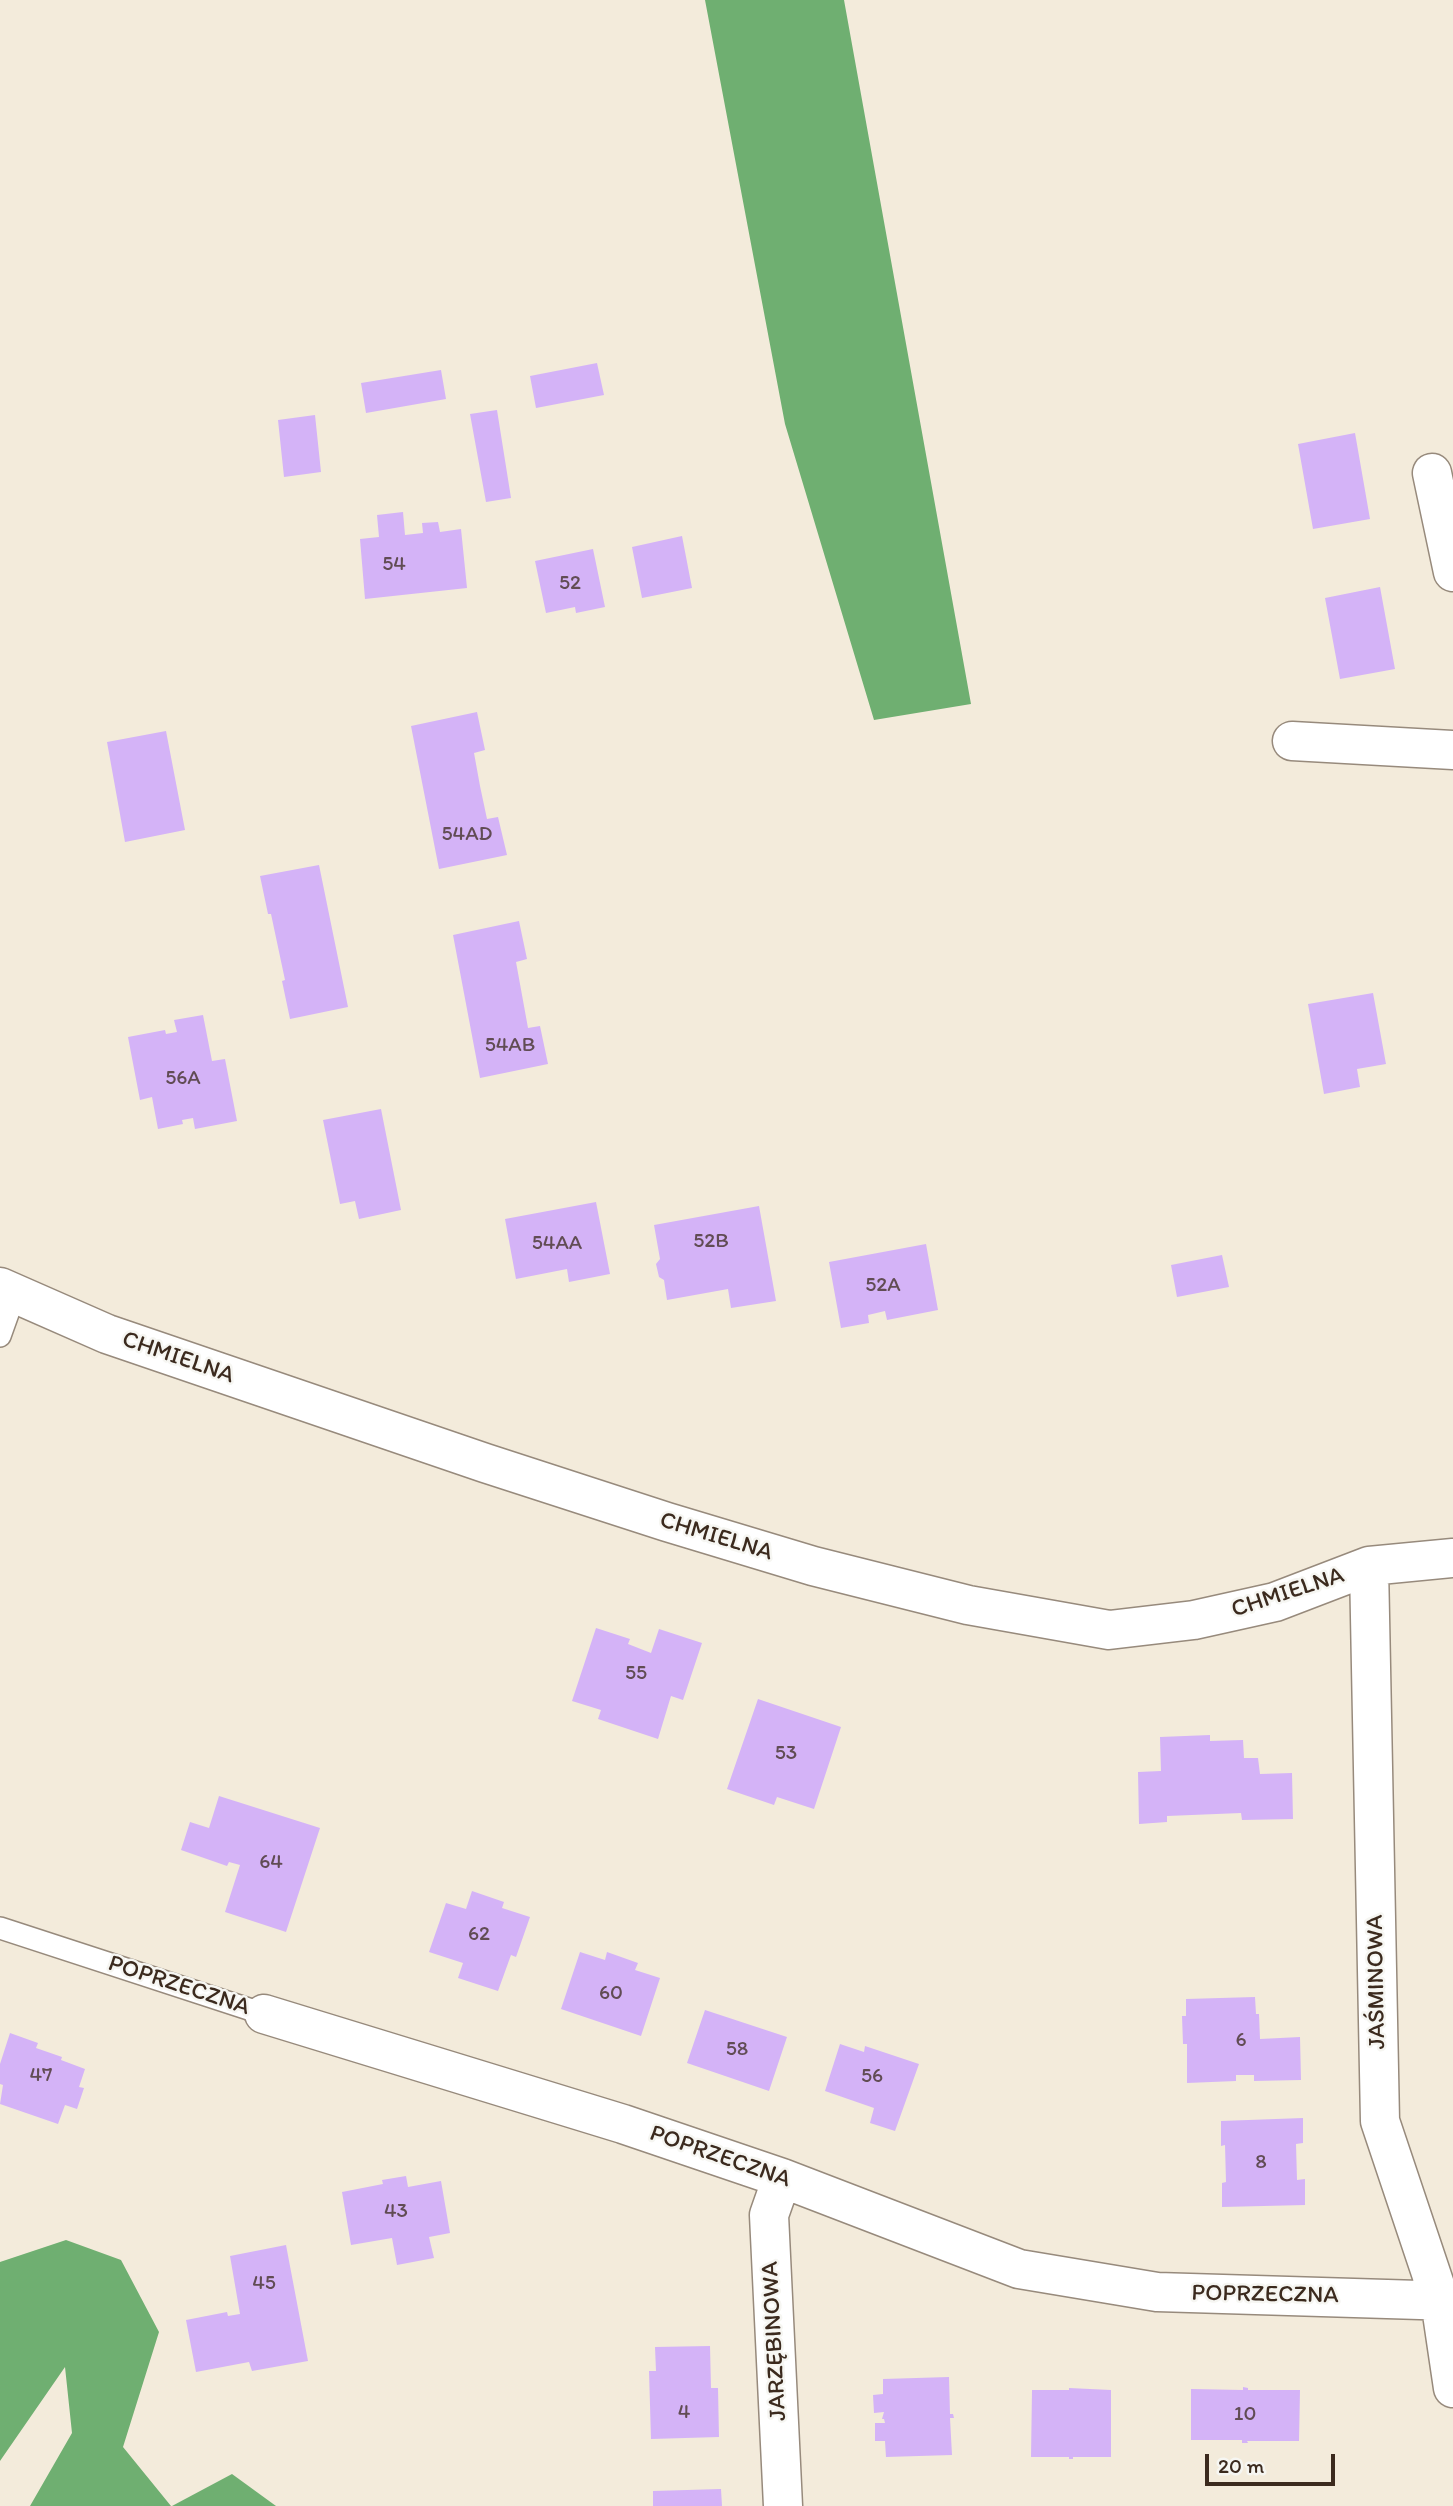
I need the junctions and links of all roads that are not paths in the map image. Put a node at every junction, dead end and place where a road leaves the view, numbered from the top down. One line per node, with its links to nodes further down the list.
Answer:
1 (1432, 473): 2 (street)
2 (1453, 572)
3 (1292, 741): 4 (street)
4 (1453, 750)
5 (7, 1291): 6 (lane); 8 (street, CHMIELNA)
6 (0, 1336)
7 (1453, 1558): 8 (street, CHMIELNA)
8 (1368, 1566): 12 (street, JAŚMINOWA)
9 (0, 1928): 10 (lane, POPRZECZNA)
10 (264, 2014): 11 (street, POPRZECZNA)
11 (782, 2178): 12 (street, POPRZECZNA); 14 (street, JARZĘBINOWA)
12 (1446, 2300): 13 (street, JAŚMINOWA)
13 (1453, 2388)
14 (783, 2506)

